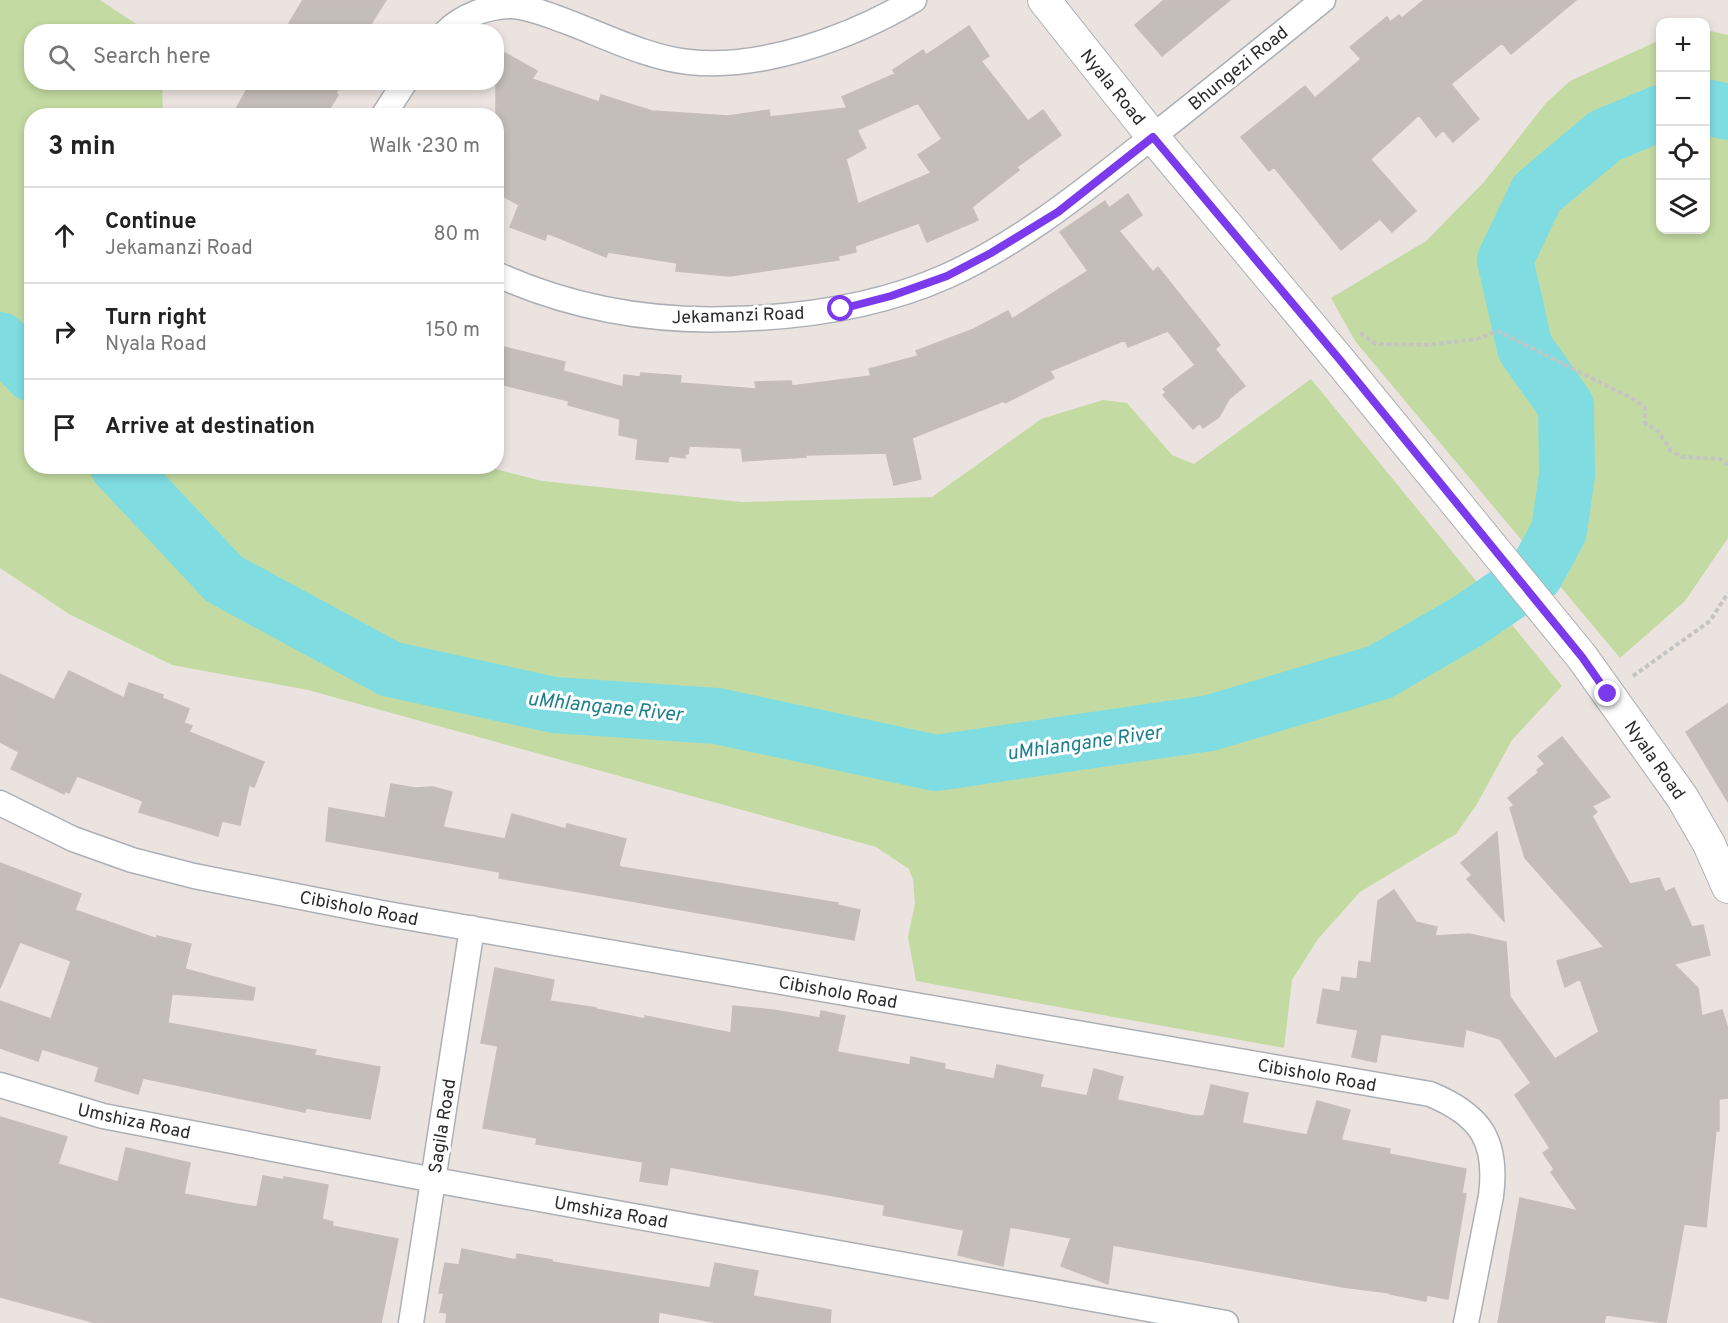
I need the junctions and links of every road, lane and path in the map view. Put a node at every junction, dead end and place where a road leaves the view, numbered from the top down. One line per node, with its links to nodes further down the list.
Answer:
1 (914, 0): 4 (street)
2 (1044, 0): 7 (street, Nyala Road)
3 (1323, 0): 7 (street, Bhungezi Road)
4 (458, 24)
5 (400, 90): 6 (street)
6 (387, 108)
7 (1153, 137): 8 (street, Jekamanzi Road); 12 (street, Nyala Road)
8 (504, 277)
9 (1357, 330): 10 (path)
10 (1728, 464)
11 (1728, 593): 12 (path)
12 (1608, 694): 14 (street, Nyala Road)
13 (0, 803): 15 (street, Cibisholo Road)
14 (1728, 887)
15 (472, 928): 17 (street, Sagila Road); 20 (street, Cibisholo Road)
16 (0, 1085): 17 (street, Umshiza Road)
17 (434, 1180): 18 (street, Sagila Road); 19 (street, Umshiza Road)
18 (411, 1323)
19 (1226, 1323)
20 (1466, 1323)

